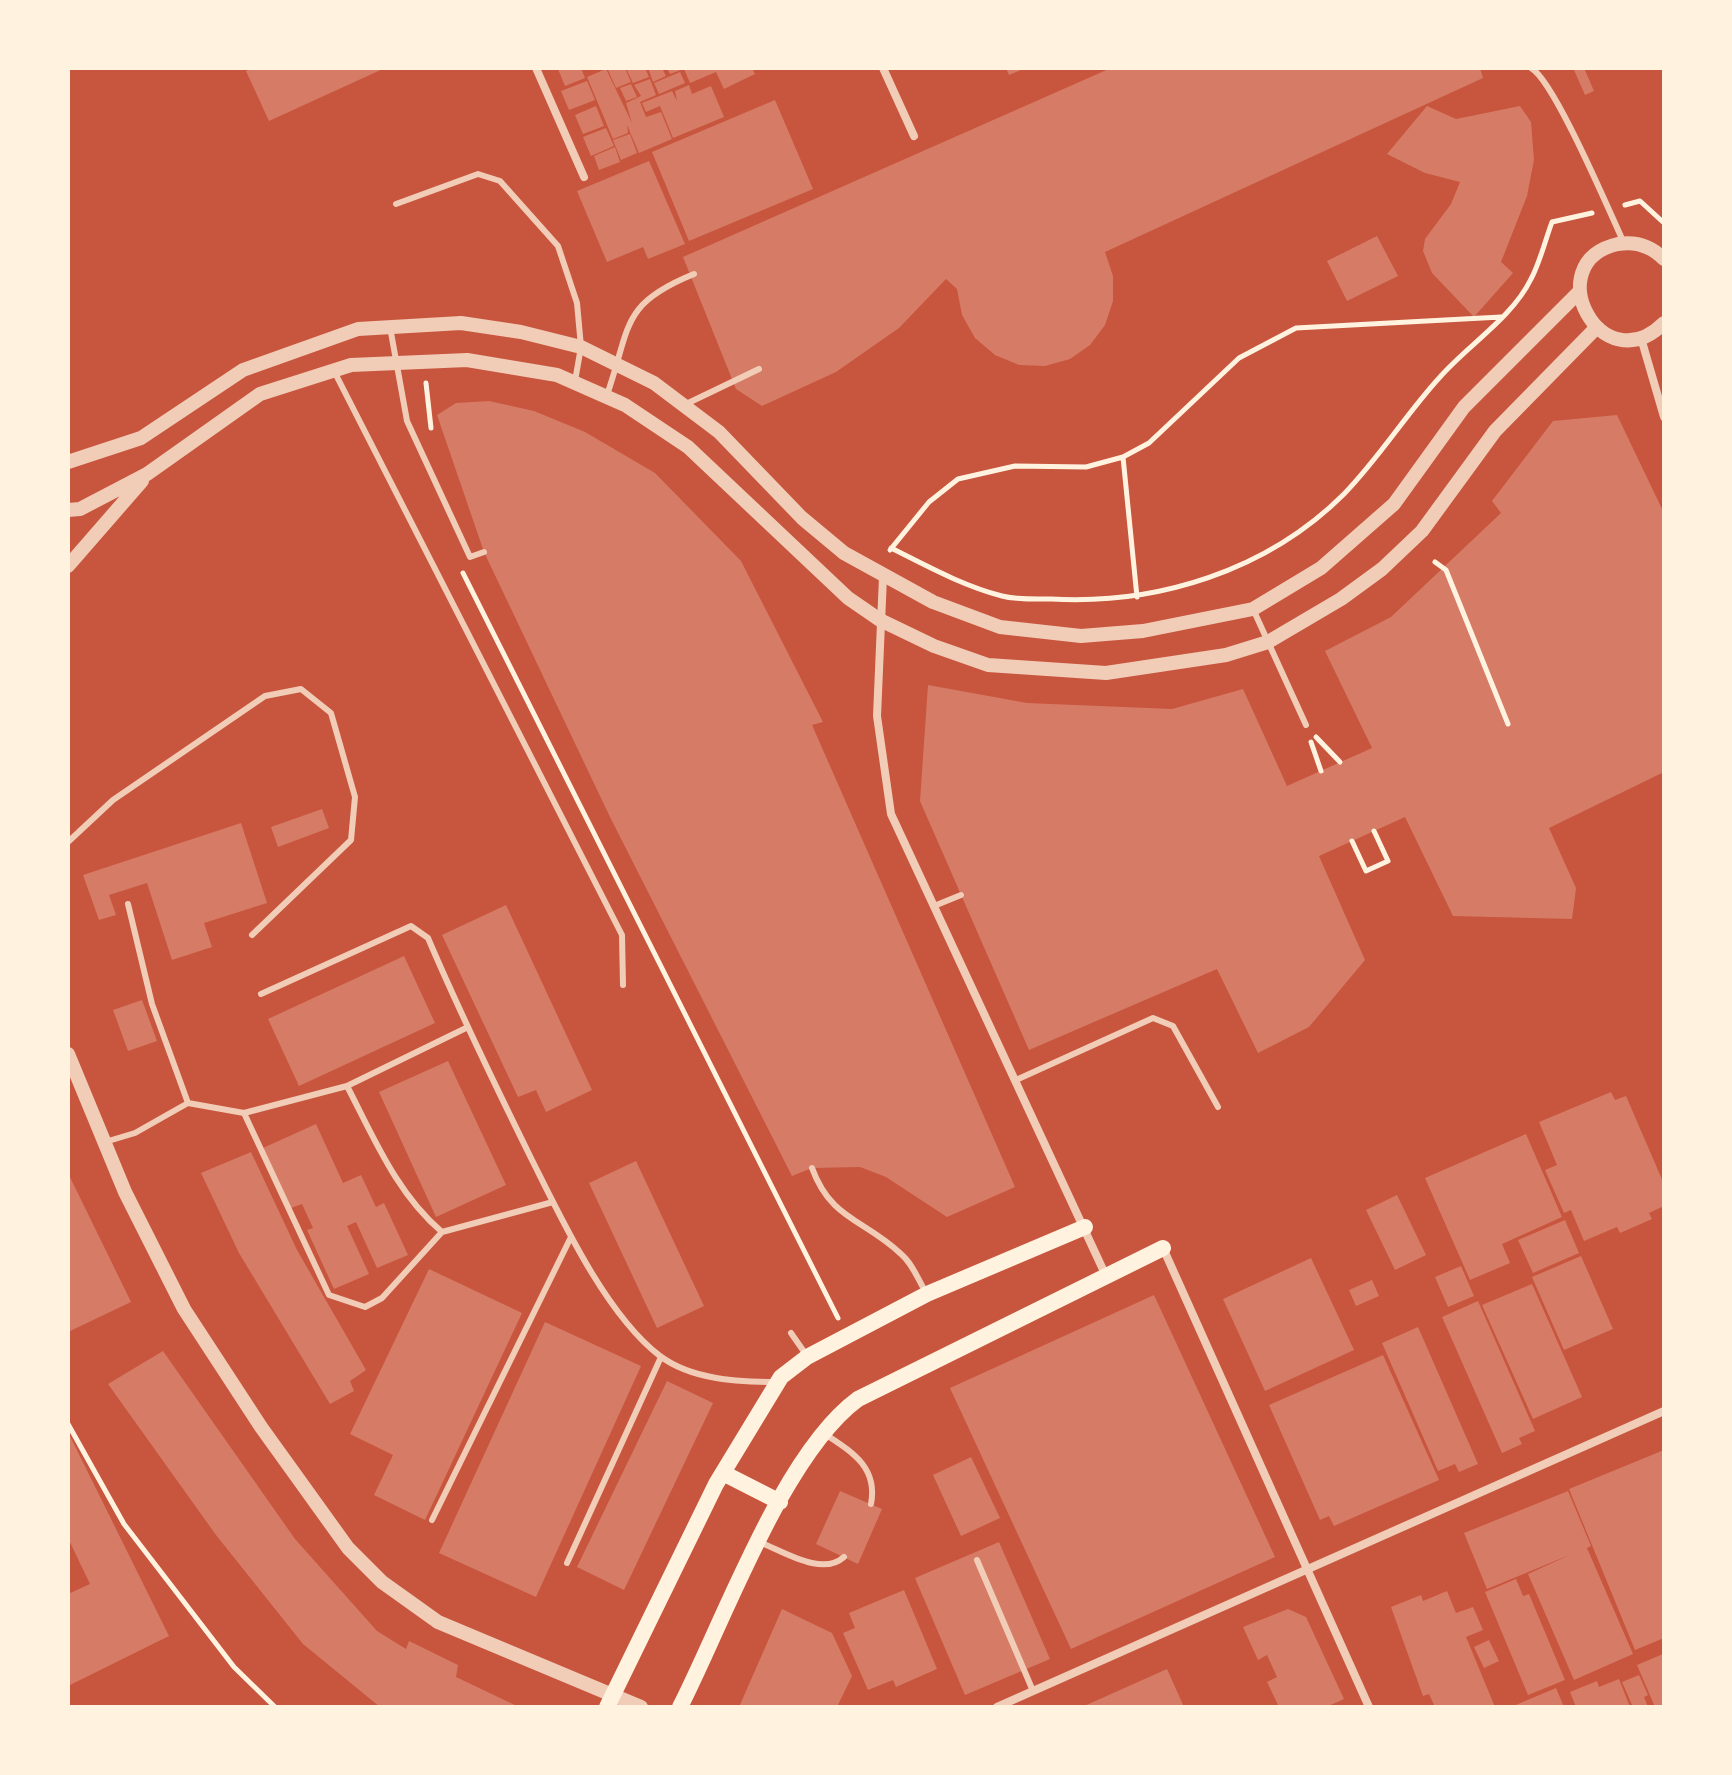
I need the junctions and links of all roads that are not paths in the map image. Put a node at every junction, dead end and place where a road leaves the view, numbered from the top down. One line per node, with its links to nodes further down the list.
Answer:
1 (536, 68): 5 (street)
2 (883, 68): 4 (street)
3 (1531, 68): 7 (lane)
4 (914, 136)
5 (584, 177)
6 (396, 204): 15 (lane)
7 (1624, 243): 8 (street); 10 (street)
8 (1663, 258)
9 (694, 274): 16 (lane)
10 (1580, 291): 13 (street); 30 (street)
11 (1664, 323): 14 (street)
12 (390, 327): 15 (street); 17 (lane); 24 (street)
13 (1596, 328): 14 (street); 32 (street)
14 (1641, 338): 23 (street)
15 (581, 347): 16 (street); 20 (lane)
16 (618, 363): 21 (lane); 22 (street)
17 (395, 364): 19 (street); 20 (street); 27 (lane)
18 (759, 369): 22 (lane)
19 (334, 371): 25 (street); 39 (lane)
20 (575, 383): 21 (street)
21 (607, 397): 31 (street)
22 (684, 405): 29 (street)
23 (1664, 417)
24 (68, 462)
25 (147, 474): 26 (street); 28 (street)
26 (68, 510)
27 (482, 553)
28 (68, 566)
29 (883, 577): 30 (street); 31 (street)
30 (1253, 609): 32 (lane)
31 (880, 620): 32 (street); 37 (street)
32 (1268, 642): 33 (lane)
33 (1306, 725)
34 (68, 842): 38 (lane)
35 (961, 895): 37 (lane)
36 (128, 904): 45 (lane)
37 (934, 906): 43 (street)
38 (252, 935)
39 (623, 985)
40 (261, 994): 41 (lane)
41 (466, 1028): 44 (lane); 50 (lane)
42 (68, 1054): 48 (street)
43 (1016, 1080): 46 (lane); 51 (street)
44 (347, 1086): 47 (lane); 52 (lane)
45 (188, 1103): 47 (lane); 48 (lane)
46 (1218, 1107)
47 (244, 1113): 52 (lane)
48 (105, 1142): 73 (street)
49 (812, 1168): 56 (lane)
50 (553, 1202): 52 (lane); 53 (lane)
51 (1085, 1227): 55 (street); 56 (main road)
52 (442, 1232)
53 (570, 1239): 58 (lane); 66 (lane)
54 (1163, 1248): 55 (main road); 71 (street)
55 (1106, 1277): 62 (main road)
56 (927, 1294): 59 (main road)
57 (791, 1333): 59 (lane)
58 (661, 1357): 60 (lane); 70 (lane)
59 (807, 1357): 60 (main road)
60 (778, 1382): 63 (main road)
61 (1664, 1411): 71 (street)
62 (823, 1433): 64 (main road); 65 (lane)
63 (723, 1473): 64 (main road); 73 (main road)
64 (780, 1502): 67 (main road)
65 (871, 1504)
66 (432, 1520)
67 (759, 1542): 68 (lane); 75 (main road)
68 (844, 1557)
69 (977, 1560): 72 (lane)
70 (567, 1563)
71 (1307, 1569): 72 (street); 77 (street)
72 (1033, 1691): 76 (street)
73 (611, 1700): 74 (street)
74 (641, 1707)
75 (680, 1707)
76 (997, 1707)
77 (1369, 1707)

